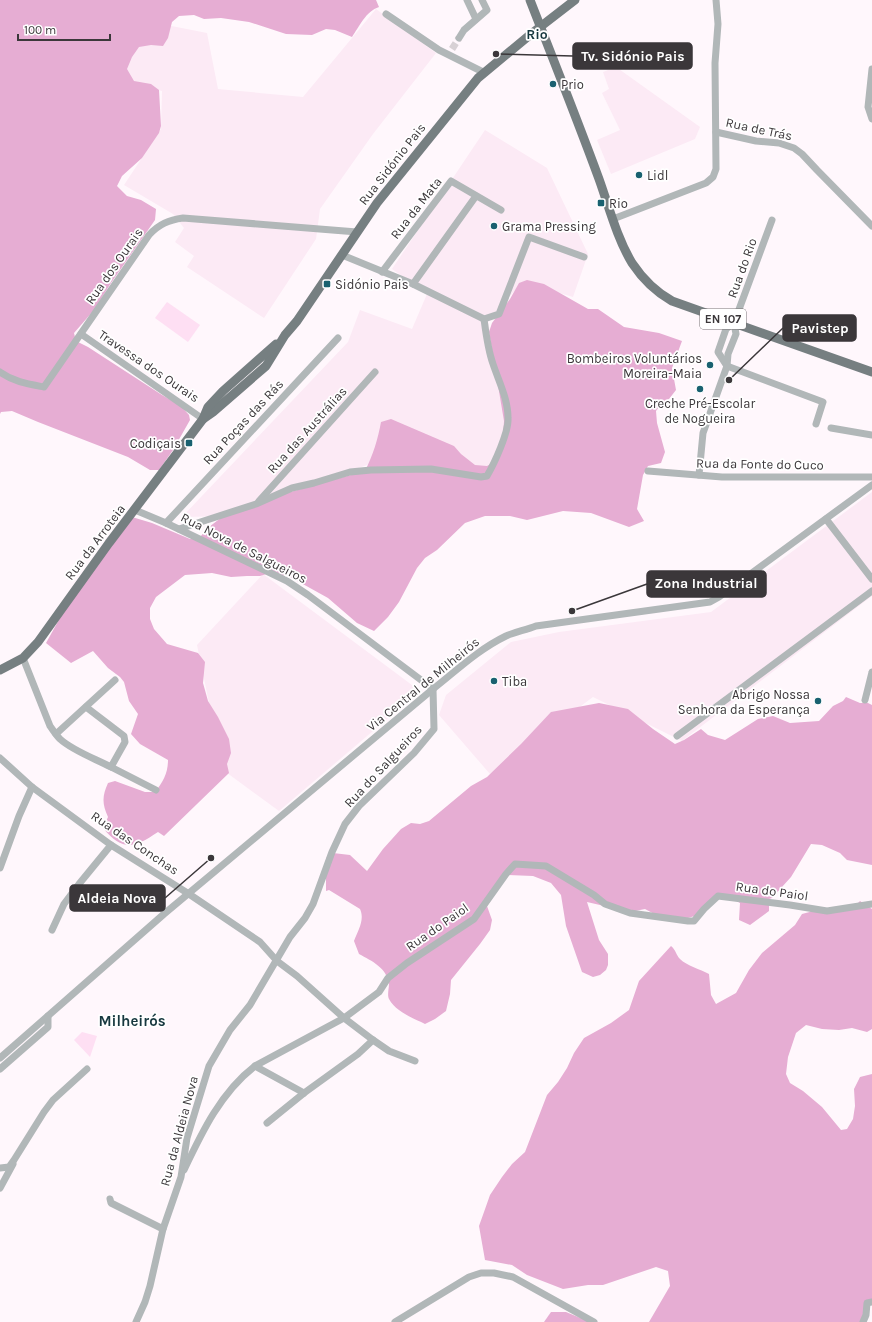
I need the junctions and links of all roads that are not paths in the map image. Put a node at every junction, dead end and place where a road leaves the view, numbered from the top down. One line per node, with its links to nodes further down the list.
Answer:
1 (467, 0): 7 (street)
2 (482, 0): 7 (street)
3 (530, 0): 8 (main road, EN 107)
4 (575, 0): 8 (main road, Rua Sidónio Pais)
5 (716, 0): 13 (street, Rua de Trás)
6 (386, 14): 11 (street)
7 (476, 19): 9 (street)
8 (541, 27): 11 (main road, Rua Sidónio Pais); 16 (main road, EN 107)
9 (459, 38)
10 (872, 69): 12 (street)
11 (483, 72): 19 (main road, Rua Sidónio Pais)
12 (872, 118)
13 (716, 132): 16 (street); 18 (street, Rua de Trás)
14 (476, 196): 15 (street, Rua da Mata); 22 (street, Rua da Mata); 23 (street)
15 (501, 210)
16 (613, 219): 25 (main road, EN 107)
17 (772, 220): 25 (street, Rua do Rio)
18 (872, 226)
19 (357, 232): 20 (main road, Rua Sidónio Pais); 26 (street, Rua dos Ourais)
20 (342, 255): 22 (street); 27 (main road, Rua Sidónio Pais)
21 (584, 257): 24 (street)
22 (382, 272): 23 (street)
23 (413, 284): 24 (street)
24 (484, 319): 41 (street)
25 (734, 323): 29 (street, Rua do Rio); 29 (street, Rua do Rio); 32 (main road, EN 107)
26 (81, 334): 30 (street, Rua dos Ourais); 33 (street, Travessa dos Ourais)
27 (285, 335): 33 (main road, Rua da Arroteia)
28 (338, 338): 44 (street, Rua Poças das Rás)
29 (727, 366): 34 (street); 38 (street, Rua do Rio)
30 (0, 372)
31 (375, 372): 41 (street, Rua das Austrálias)
32 (872, 372)
33 (203, 419): 42 (main road, Rua da Arroteia)
34 (816, 424)
35 (831, 428): 36 (street)
36 (872, 436)
37 (648, 471): 38 (street, Rua da Fonte do Cuco)
38 (699, 475): 39 (street, Rua da Fonte do Cuco)
39 (872, 477)
40 (872, 485): 43 (street, Via Central de Milheirós)
41 (256, 504): 45 (street)
42 (135, 510): 44 (street, Rua Nova de Salgueiros); 48 (main road, Rua da Arroteia)
43 (826, 519): 46 (street); 52 (street, Via Central de Milheirós)
44 (166, 523): 45 (street, Rua Nova de Salgueiros)
45 (179, 529): 52 (street, Rua Nova de Salgueiros)
46 (872, 578)
47 (872, 591): 56 (street)
48 (23, 658): 49 (main road, Rua da Arroteia); 55 (street)
49 (0, 670)
50 (872, 672): 53 (street)
51 (115, 680): 54 (street)
52 (434, 689): 64 (street, Via Central de Milheirós); 67 (street, Rua do Salgueiros)
53 (865, 700)
54 (86, 708): 55 (street); 58 (street)
55 (56, 734): 58 (street)
56 (677, 736)
57 (0, 758): 59 (street, Rua das Conchas)
58 (111, 767): 60 (street)
59 (32, 787): 61 (street, Rua das Conchas); 62 (street)
60 (156, 790)
61 (111, 845): 64 (street, Rua das Conchas); 66 (street)
62 (1, 860): 63 (street)
63 (0, 868)
64 (189, 894): 67 (street, Rua das Conchas); 68 (street, Via Central de Milheirós)
65 (872, 904): 69 (street, Rua do Paiol)
66 (52, 930)
67 (277, 961): 69 (street, Rua das Conchas); 80 (street, Rua da Aldeia Nova)
68 (48, 1016): 71 (street, Via Central de Milheirós); 74 (street, Via Central de Milheirós)
69 (344, 1018): 70 (street, Rua das Conchas); 73 (street, Rua do Paiol)
70 (373, 1040): 72 (street, Rua das Conchas); 76 (street)
71 (0, 1058)
72 (415, 1061)
73 (255, 1066): 76 (street); 80 (street, Rua do Paiol)
74 (0, 1069)
75 (87, 1069): 78 (street)
76 (304, 1093): 77 (street)
77 (267, 1123)
78 (14, 1160): 79 (street); 81 (street)
79 (0, 1168)
80 (181, 1177): 84 (street, Rua da Aldeia Nova)
81 (3, 1178): 82 (street)
82 (0, 1188)
83 (110, 1199): 84 (street)
84 (163, 1229): 86 (street, Rua da Aldeia Nova)
85 (869, 1303): 89 (street)
86 (136, 1322)
87 (396, 1322): 88 (street)
88 (594, 1322)
89 (864, 1322)

